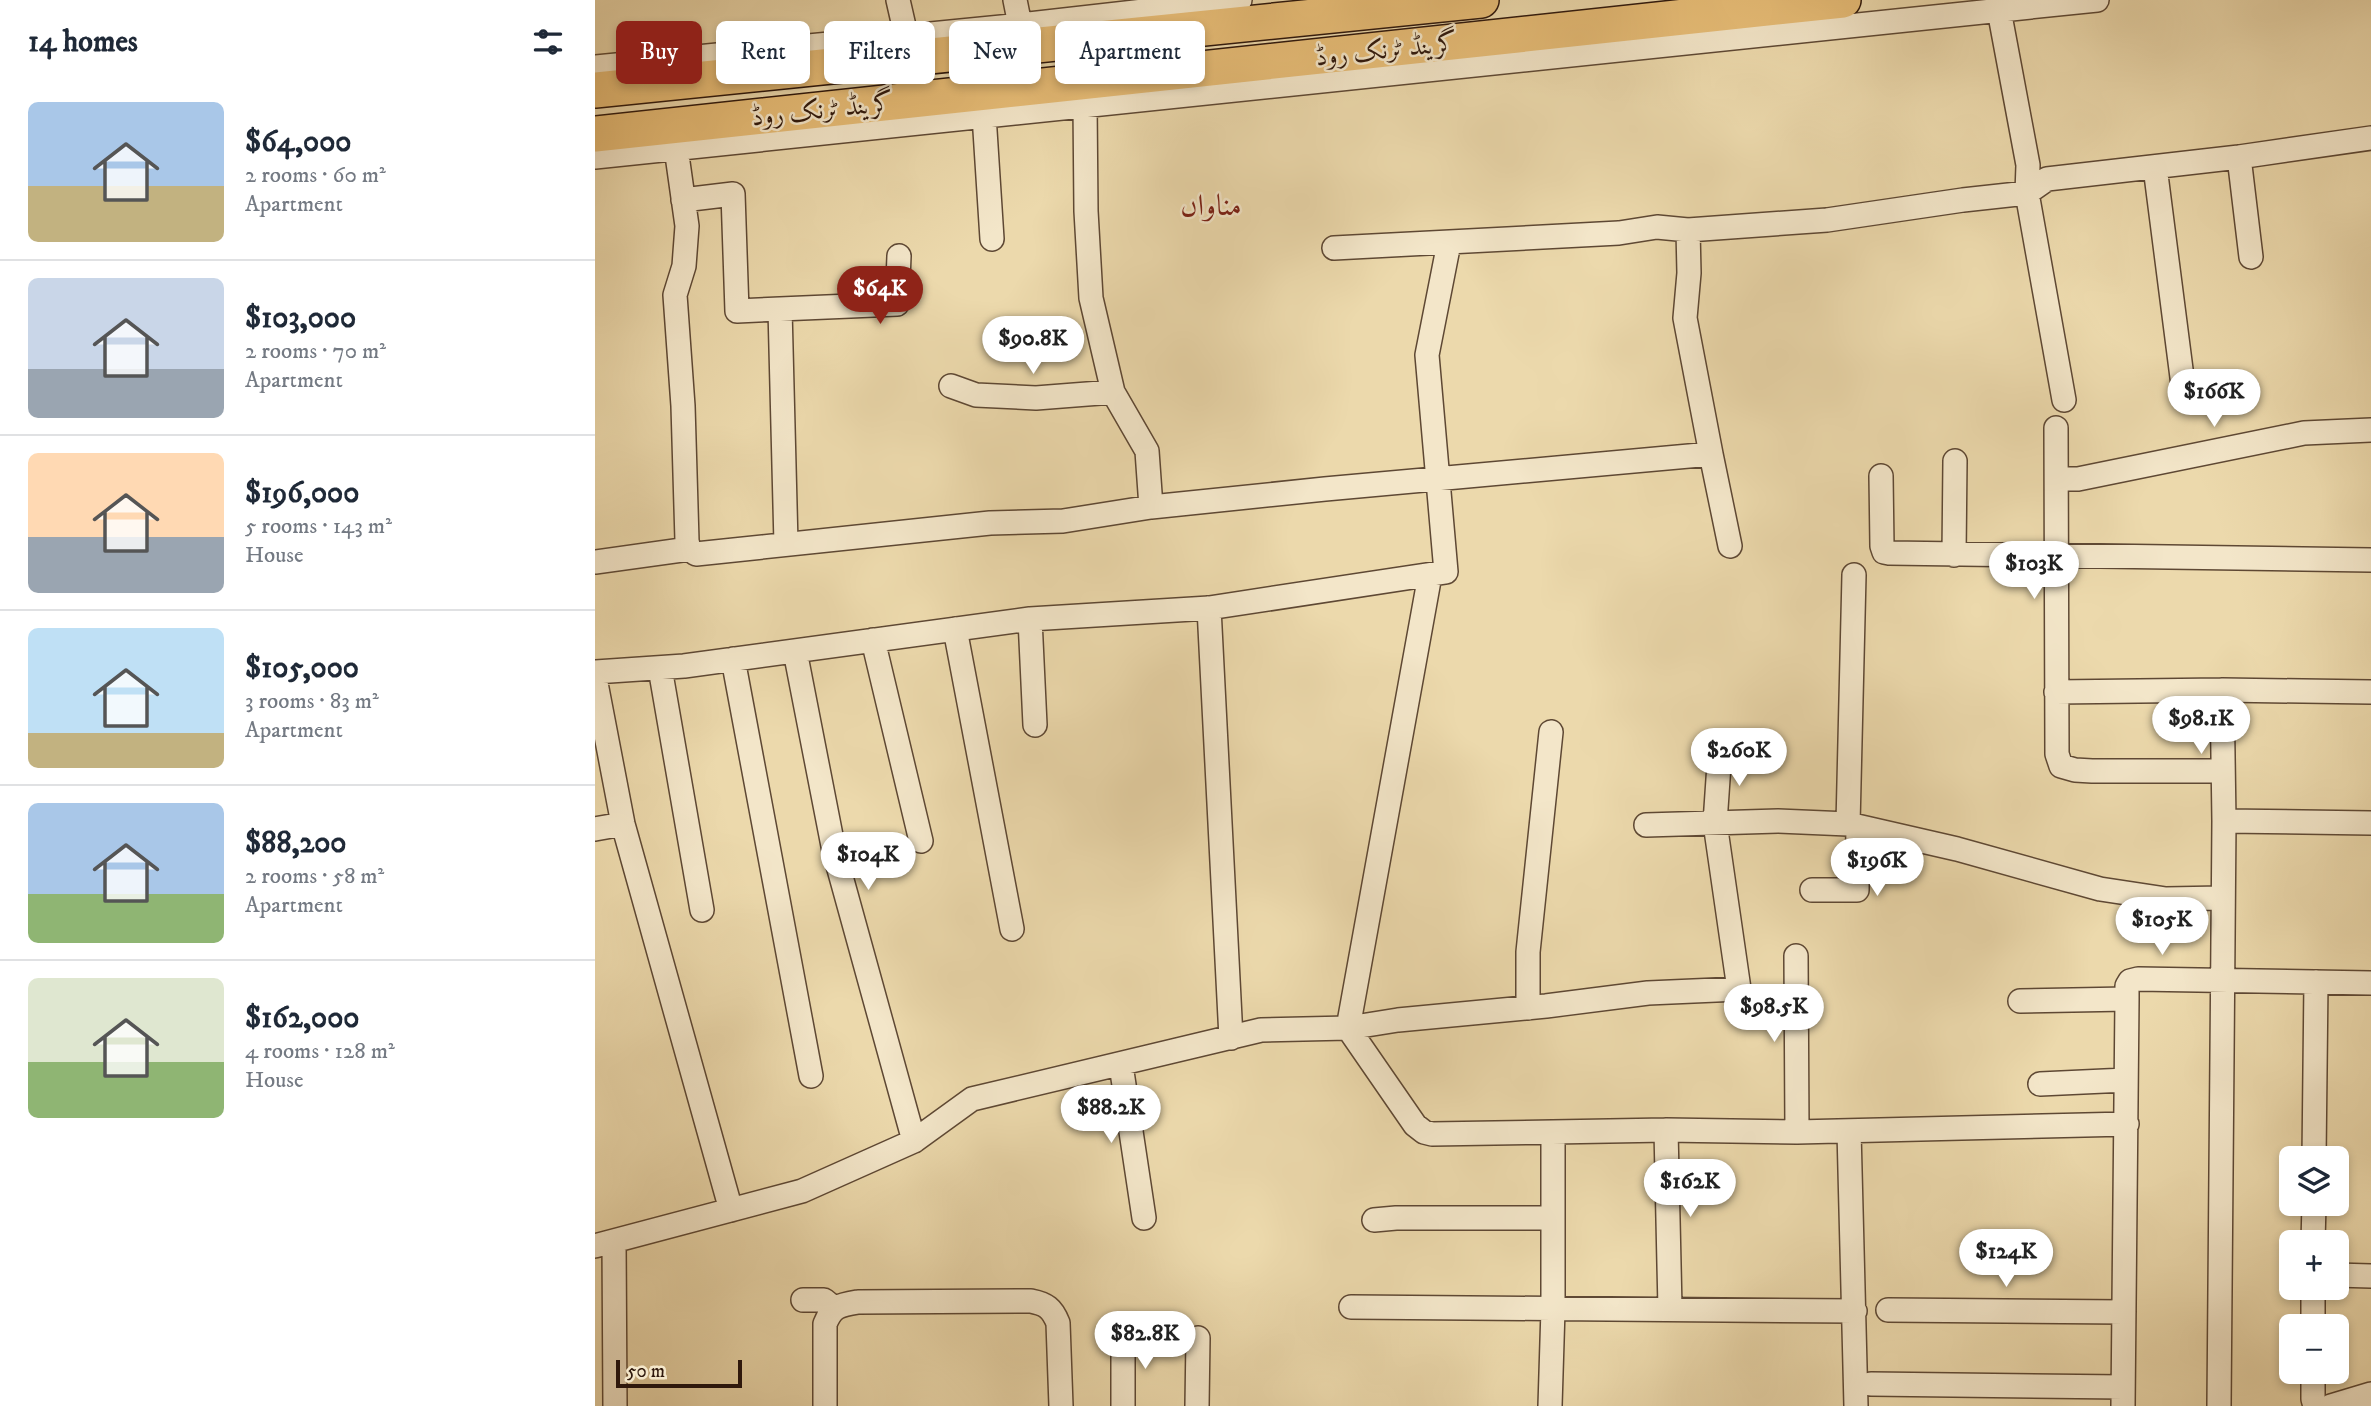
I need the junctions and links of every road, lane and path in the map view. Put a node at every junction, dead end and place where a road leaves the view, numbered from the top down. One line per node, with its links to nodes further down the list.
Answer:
1 (898, 0): 9 (street)
2 (1015, 0): 10 (street)
3 (1240, 0): 11 (street)
4 (1481, 0): 15 (highway, گرینڈ ٹرنک روڈ)
5 (1843, 0): 8 (highway, گرینڈ ٹرنک روڈ)
6 (2097, 0): 7 (street)
7 (1999, 10): 8 (street); 25 (street)
8 (1713, 17): 14 (highway, گرینڈ ٹرنک روڈ)
9 (903, 21)
10 (1019, 21)
11 (1041, 23)
12 (824, 43): 13 (street)
13 (595, 67)
14 (1146, 86): 16 (highway, گرینڈ ٹرنک روڈ); 17 (street)
15 (595, 90)
16 (1009, 101): 17 (street); 18 (street); 19 (highway, گرینڈ ٹرنک روڈ)
17 (1085, 104): 36 (street)
18 (984, 115): 21 (street); 28 (street)
19 (595, 134)
20 (2371, 138): 23 (street)
21 (676, 149): 22 (street); 26 (street)
22 (595, 157)
23 (2239, 157): 24 (street); 32 (street)
24 (2155, 167): 25 (street); 34 (street)
25 (2027, 193): 27 (street); 37 (street)
26 (683, 200): 33 (street); 48 (street)
27 (1689, 230): 29 (street); 40 (street)
28 (992, 239)
29 (1449, 243): 30 (street); 43 (street)
30 (1334, 248)
31 (899, 256): 33 (street)
32 (2251, 257)
33 (780, 309): 46 (street)
34 (2183, 385)
35 (951, 386): 36 (street)
36 (1112, 392): 45 (street)
37 (2064, 400)
38 (2056, 428): 44 (street)
39 (2371, 430): 44 (street)
40 (1711, 454): 43 (street); 47 (street)
41 (1955, 461): 49 (street)
42 (1881, 476): 49 (street)
43 (1438, 479): 45 (street); 53 (street)
44 (2058, 479): 50 (street)
45 (1151, 507): 46 (street)
46 (786, 544): 48 (street)
47 (1730, 546)
48 (689, 549): 52 (street)
49 (1954, 555): 50 (street)
50 (2056, 557): 51 (street); 64 (street)
51 (2371, 560)
52 (595, 562)
53 (1430, 575): 55 (street); 89 (street)
54 (1854, 575): 75 (street)
55 (1209, 608): 56 (street); 90 (street)
56 (1030, 619): 57 (street); 66 (street)
57 (955, 629): 58 (street); 81 (street)
58 (873, 640): 59 (street); 77 (street)
59 (795, 650): 60 (street); 100 (street)
60 (733, 659): 61 (street); 92 (street)
61 (660, 668): 62 (street); 80 (street)
62 (595, 675): 73 (street)
63 (2222, 690): 64 (street); 65 (street); 69 (street)
64 (2056, 692): 69 (street)
65 (2371, 692)
66 (1035, 725)
67 (1551, 732): 88 (street)
68 (1720, 750): 71 (street)
69 (2223, 771): 70 (street)
70 (2224, 821): 72 (street); 79 (street)
71 (1715, 823): 74 (street); 75 (street); 88 (street)
72 (2371, 823)
73 (623, 824): 76 (street); 102 (street)
74 (1646, 825)
75 (1853, 825): 78 (street); 79 (street)
76 (595, 829)
77 (921, 841)
78 (1812, 890)
79 (2222, 898): 83 (street)
80 (702, 910)
81 (1012, 929)
82 (1796, 956): 98 (street)
83 (2221, 980): 84 (street); 86 (street); 130 (street)
84 (2316, 982): 85 (street); 101 (street)
85 (2371, 983)
86 (2127, 999): 87 (street); 93 (street)
87 (2020, 1001)
88 (1528, 1008): 89 (street)
89 (1348, 1028): 90 (street); 99 (street)
90 (1231, 1038): 91 (street)
91 (1121, 1065): 100 (street); 103 (street)
92 (811, 1076)
93 (2126, 1080): 94 (street); 95 (street)
94 (2040, 1084)
95 (2127, 1124): 97 (street); 116 (street)
96 (1666, 1130): 98 (street); 99 (street); 113 (street)
97 (1849, 1130): 98 (street); 115 (street)
98 (1797, 1132)
99 (1553, 1133): 104 (street)
100 (914, 1140): 102 (street)
101 (2314, 1146)
102 (731, 1210): 106 (street)
103 (1144, 1218)
104 (1553, 1218): 105 (street); 112 (street)
105 (1374, 1220)
106 (604, 1243): 123 (street)
107 (2349, 1275): 108 (street)
108 (2371, 1276)
109 (803, 1300): 111 (street)
110 (1351, 1307): 112 (street)
111 (835, 1309): 124 (street); 125 (street)
112 (1553, 1309): 113 (street); 128 (street)
113 (1670, 1309): 115 (street)
114 (1888, 1310): 116 (street)
115 (1855, 1311): 129 (street)
116 (2124, 1312): 122 (street)
117 (1123, 1337): 126 (street)
118 (1198, 1338): 127 (street)
119 (1871, 1384): 122 (street)
120 (2313, 1384): 131 (street)
121 (2371, 1394): 132 (street)
122 (2123, 1396)
123 (615, 1406)
124 (825, 1406)
125 (1061, 1406)
126 (1123, 1406)
127 (1197, 1406)
128 (1550, 1406)
129 (1856, 1406)
130 (2219, 1406)
131 (2315, 1406)
132 (2331, 1406)

